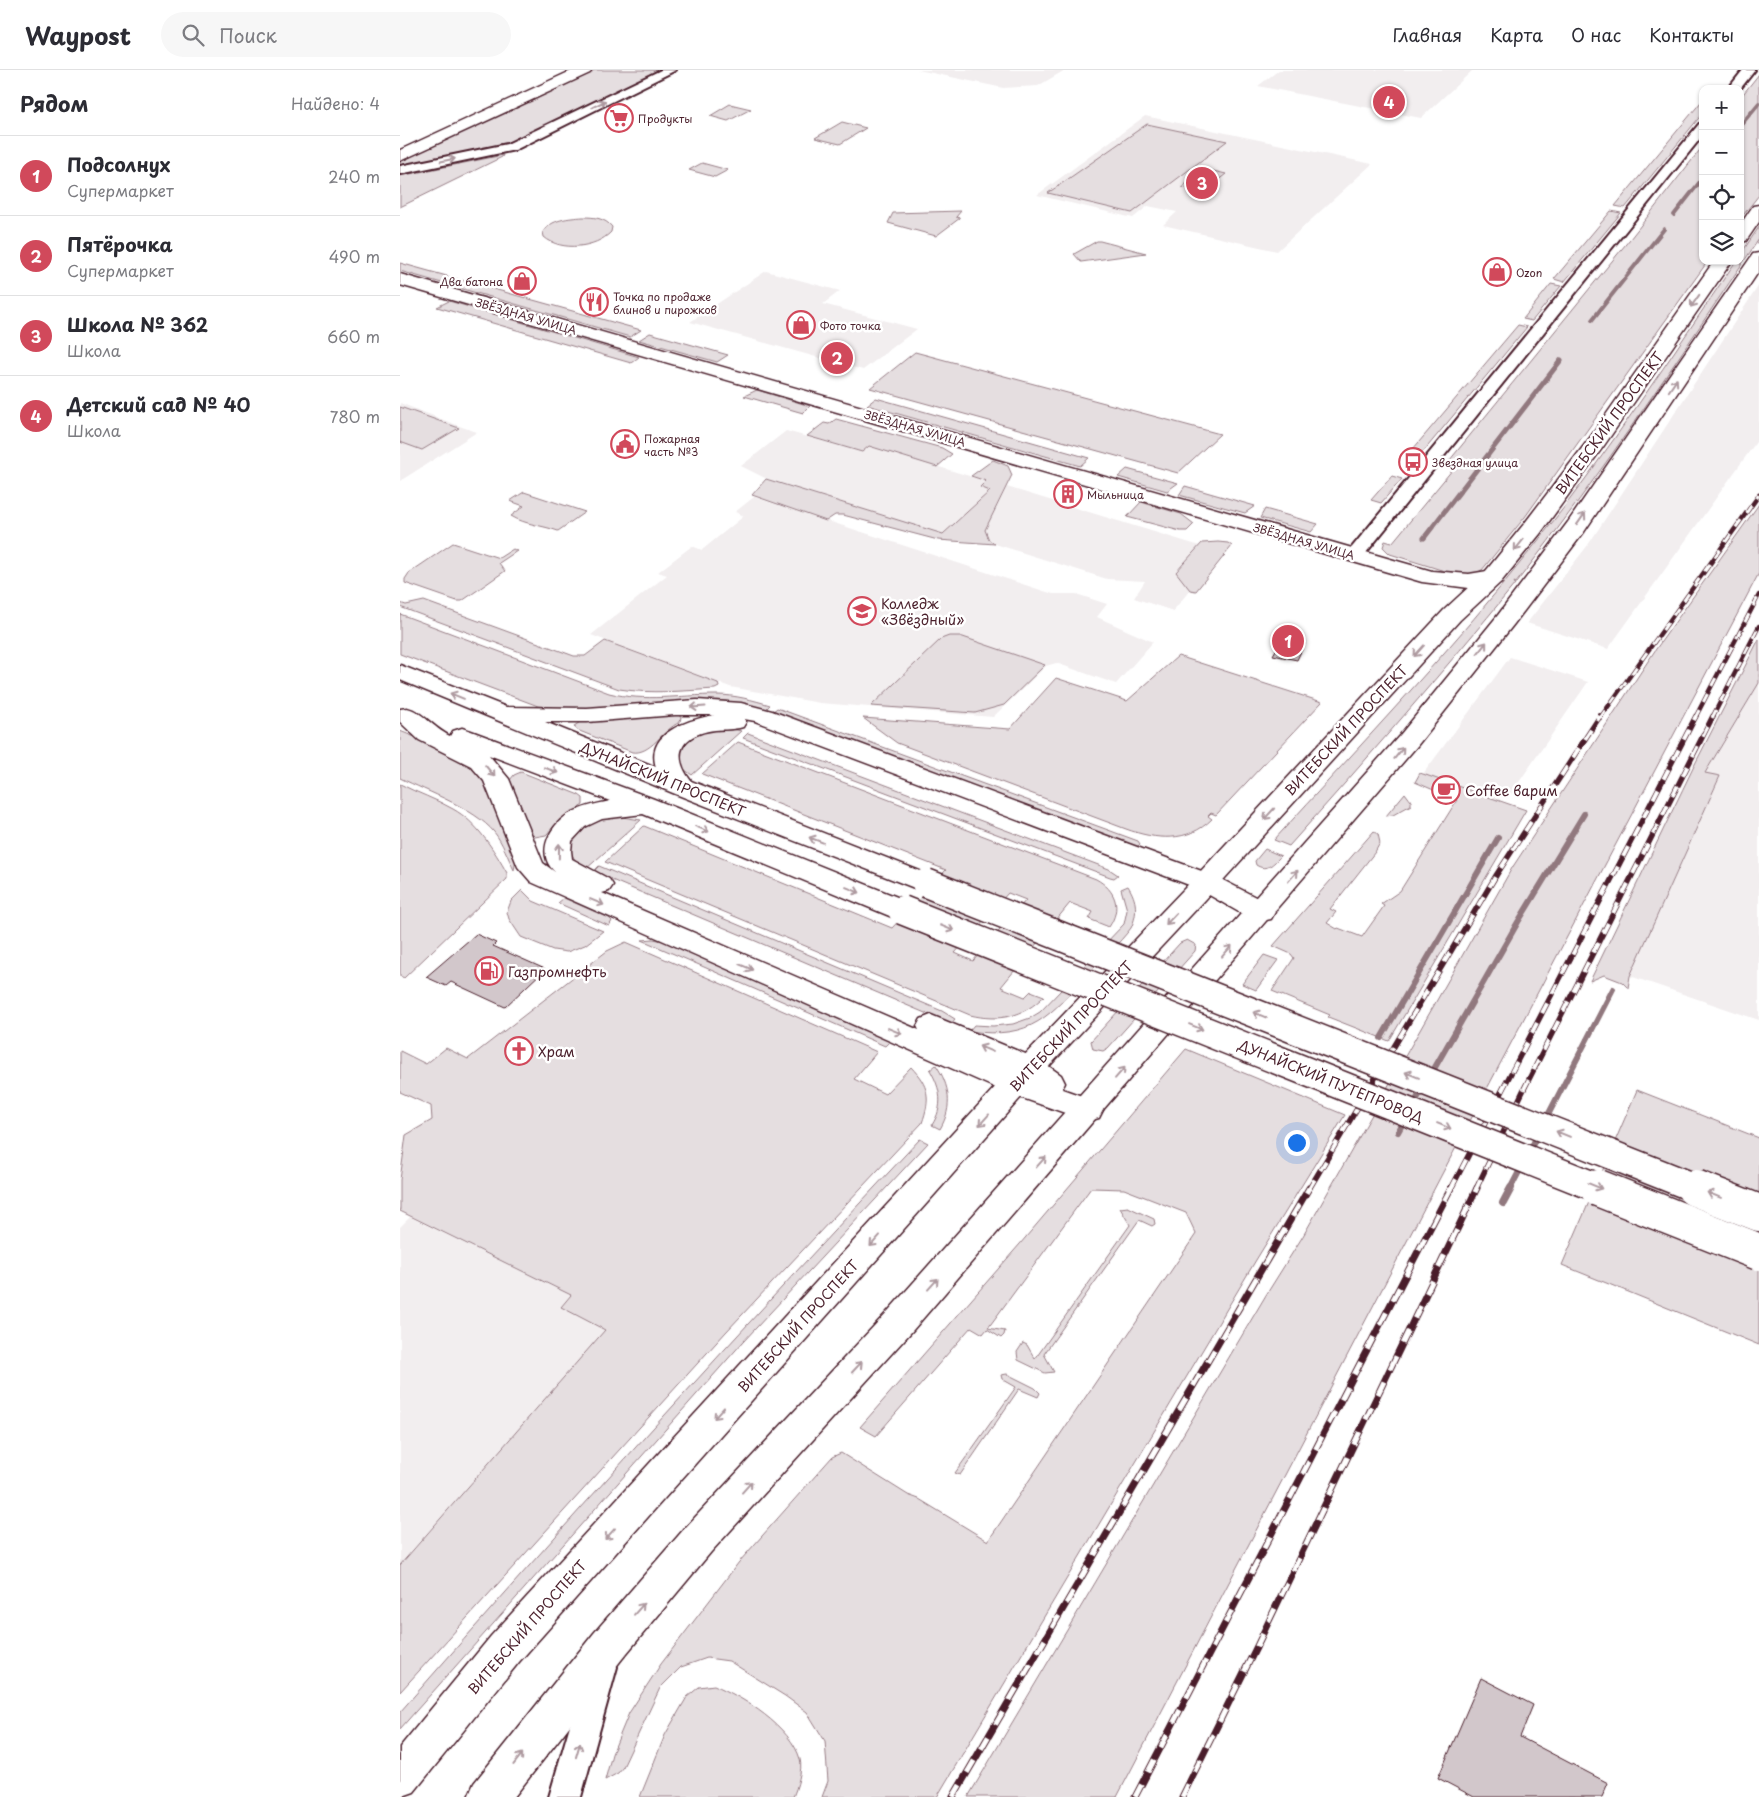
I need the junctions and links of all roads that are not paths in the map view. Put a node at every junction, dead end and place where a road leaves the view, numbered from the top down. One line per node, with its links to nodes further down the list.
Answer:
1 (571, 70): 7 (main road)
2 (585, 70): 8 (main road)
3 (670, 70): 9 (street, one-way to 3)
4 (1749, 70): 5 (street)
5 (1737, 85)
6 (1701, 130): 15 (street)
7 (400, 149)
8 (400, 156)
9 (400, 170)
10 (1759, 210): 11 (main road)
11 (1744, 231)
12 (1759, 258): 25 (main road, ВИТЕБСКИЙ ПРОСПЕКТ, one-way to 12)
13 (1720, 265): 17 (main road, ВИТЕБСКИЙ ПРОСПЕКТ, one-way to 17)
14 (400, 279): 15 (main road, ЗВЁЗДНАЯ УЛИЦА)
15 (1355, 555): 16 (main road, ЗВЁЗДНАЯ УЛИЦА)
16 (1430, 577): 17 (main road, ЗВЁЗДНАЯ УЛИЦА); 18 (main road)
17 (1493, 577): 18 (main road, ВИТЕБСКИЙ ПРОСПЕКТ)
18 (1452, 615): 24 (main road, ВИТЕБСКИЙ ПРОСПЕКТ, one-way to 24)
19 (400, 672): 21 (main road, ДУНАЙСКИЙ ПРОСПЕКТ, one-way to 19)
20 (404, 714): 23 (main road, one-way to 23); 26 (main road, one-way to 26)
21 (502, 714): 22 (main road, ДУНАЙСКИЙ ПРОСПЕКТ); 24 (main road, one-way to 21)
22 (682, 787): 24 (main road); 28 (main road, ДУНАЙСКИЙ ПРОСПЕКТ, one-way to 22, bridge)
23 (645, 806): 26 (main road, one-way to 23); 29 (main road, ДУНАЙСКИЙ ПУТЕПРОВОД, one-way to 29, bridge)
24 (1200, 888): 25 (main road); 26 (main road, ВИТЕБСКИЙ ПРОСПЕКТ, one-way to 26)
25 (1261, 912): 27 (main road, ВИТЕБСКИЙ ПРОСПЕКТ, one-way to 25)
26 (1023, 1076): 27 (main road); 31 (main road, ВИТЕБСКИЙ ПРОСПЕКТ, one-way to 31)
27 (1088, 1110): 30 (main road, ВИТЕБСКИЙ ПРОСПЕКТ, one-way to 27)
28 (1759, 1213)
29 (1759, 1252)
30 (608, 1646): 32 (main road, ВИТЕБСКИЙ ПРОСПЕКТ, one-way to 30); 33 (street, one-way to 30)
31 (400, 1778)
32 (488, 1797)
33 (565, 1797)

